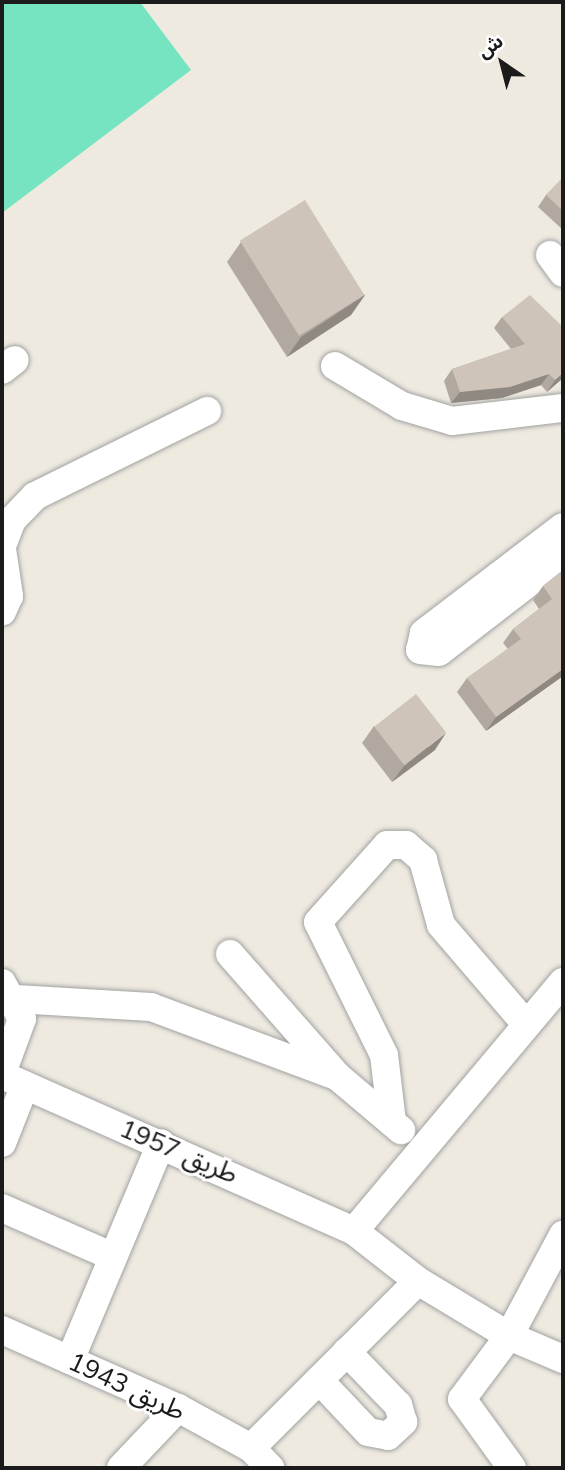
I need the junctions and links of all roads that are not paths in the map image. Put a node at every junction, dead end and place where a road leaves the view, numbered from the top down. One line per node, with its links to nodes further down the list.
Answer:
1 (335, 366): 2 (street)
2 (563, 408)
3 (207, 411): 5 (street)
4 (563, 527): 6 (street)
5 (2, 547): 7 (street)
6 (563, 556)
7 (3, 611)
8 (230, 954): 12 (street)
9 (563, 982): 11 (street)
10 (9, 991): 12 (street); 13 (street)
11 (525, 1023): 14 (street); 17 (street)
12 (337, 1076): 14 (street)
13 (10, 1078): 15 (street); 16 (street, طريق 1957)
14 (392, 1122): 17 (street)
15 (2, 1143)
16 (162, 1143): 19 (street, طريق 1957); 21 (street)
17 (421, 1149): 19 (street)
18 (2, 1208): 21 (street)
19 (355, 1230): 22 (street, طريق 1957)
20 (563, 1236): 24 (street)
21 (109, 1255): 27 (street)
22 (418, 1281): 24 (street, طريق 1957); 25 (street)
23 (2, 1330): 27 (street, طريق 1943)
24 (509, 1336): 26 (street, طريق 1957); 33 (street)
25 (347, 1352): 28 (street); 28 (street)
26 (563, 1359)
27 (70, 1360): 29 (street, طريق 1943)
28 (319, 1380): 30 (street)
29 (178, 1408): 30 (street, طريق 1943); 31 (street)
30 (251, 1448): 32 (street, طريق 1943)
31 (121, 1468)
32 (270, 1468)
33 (512, 1468)

